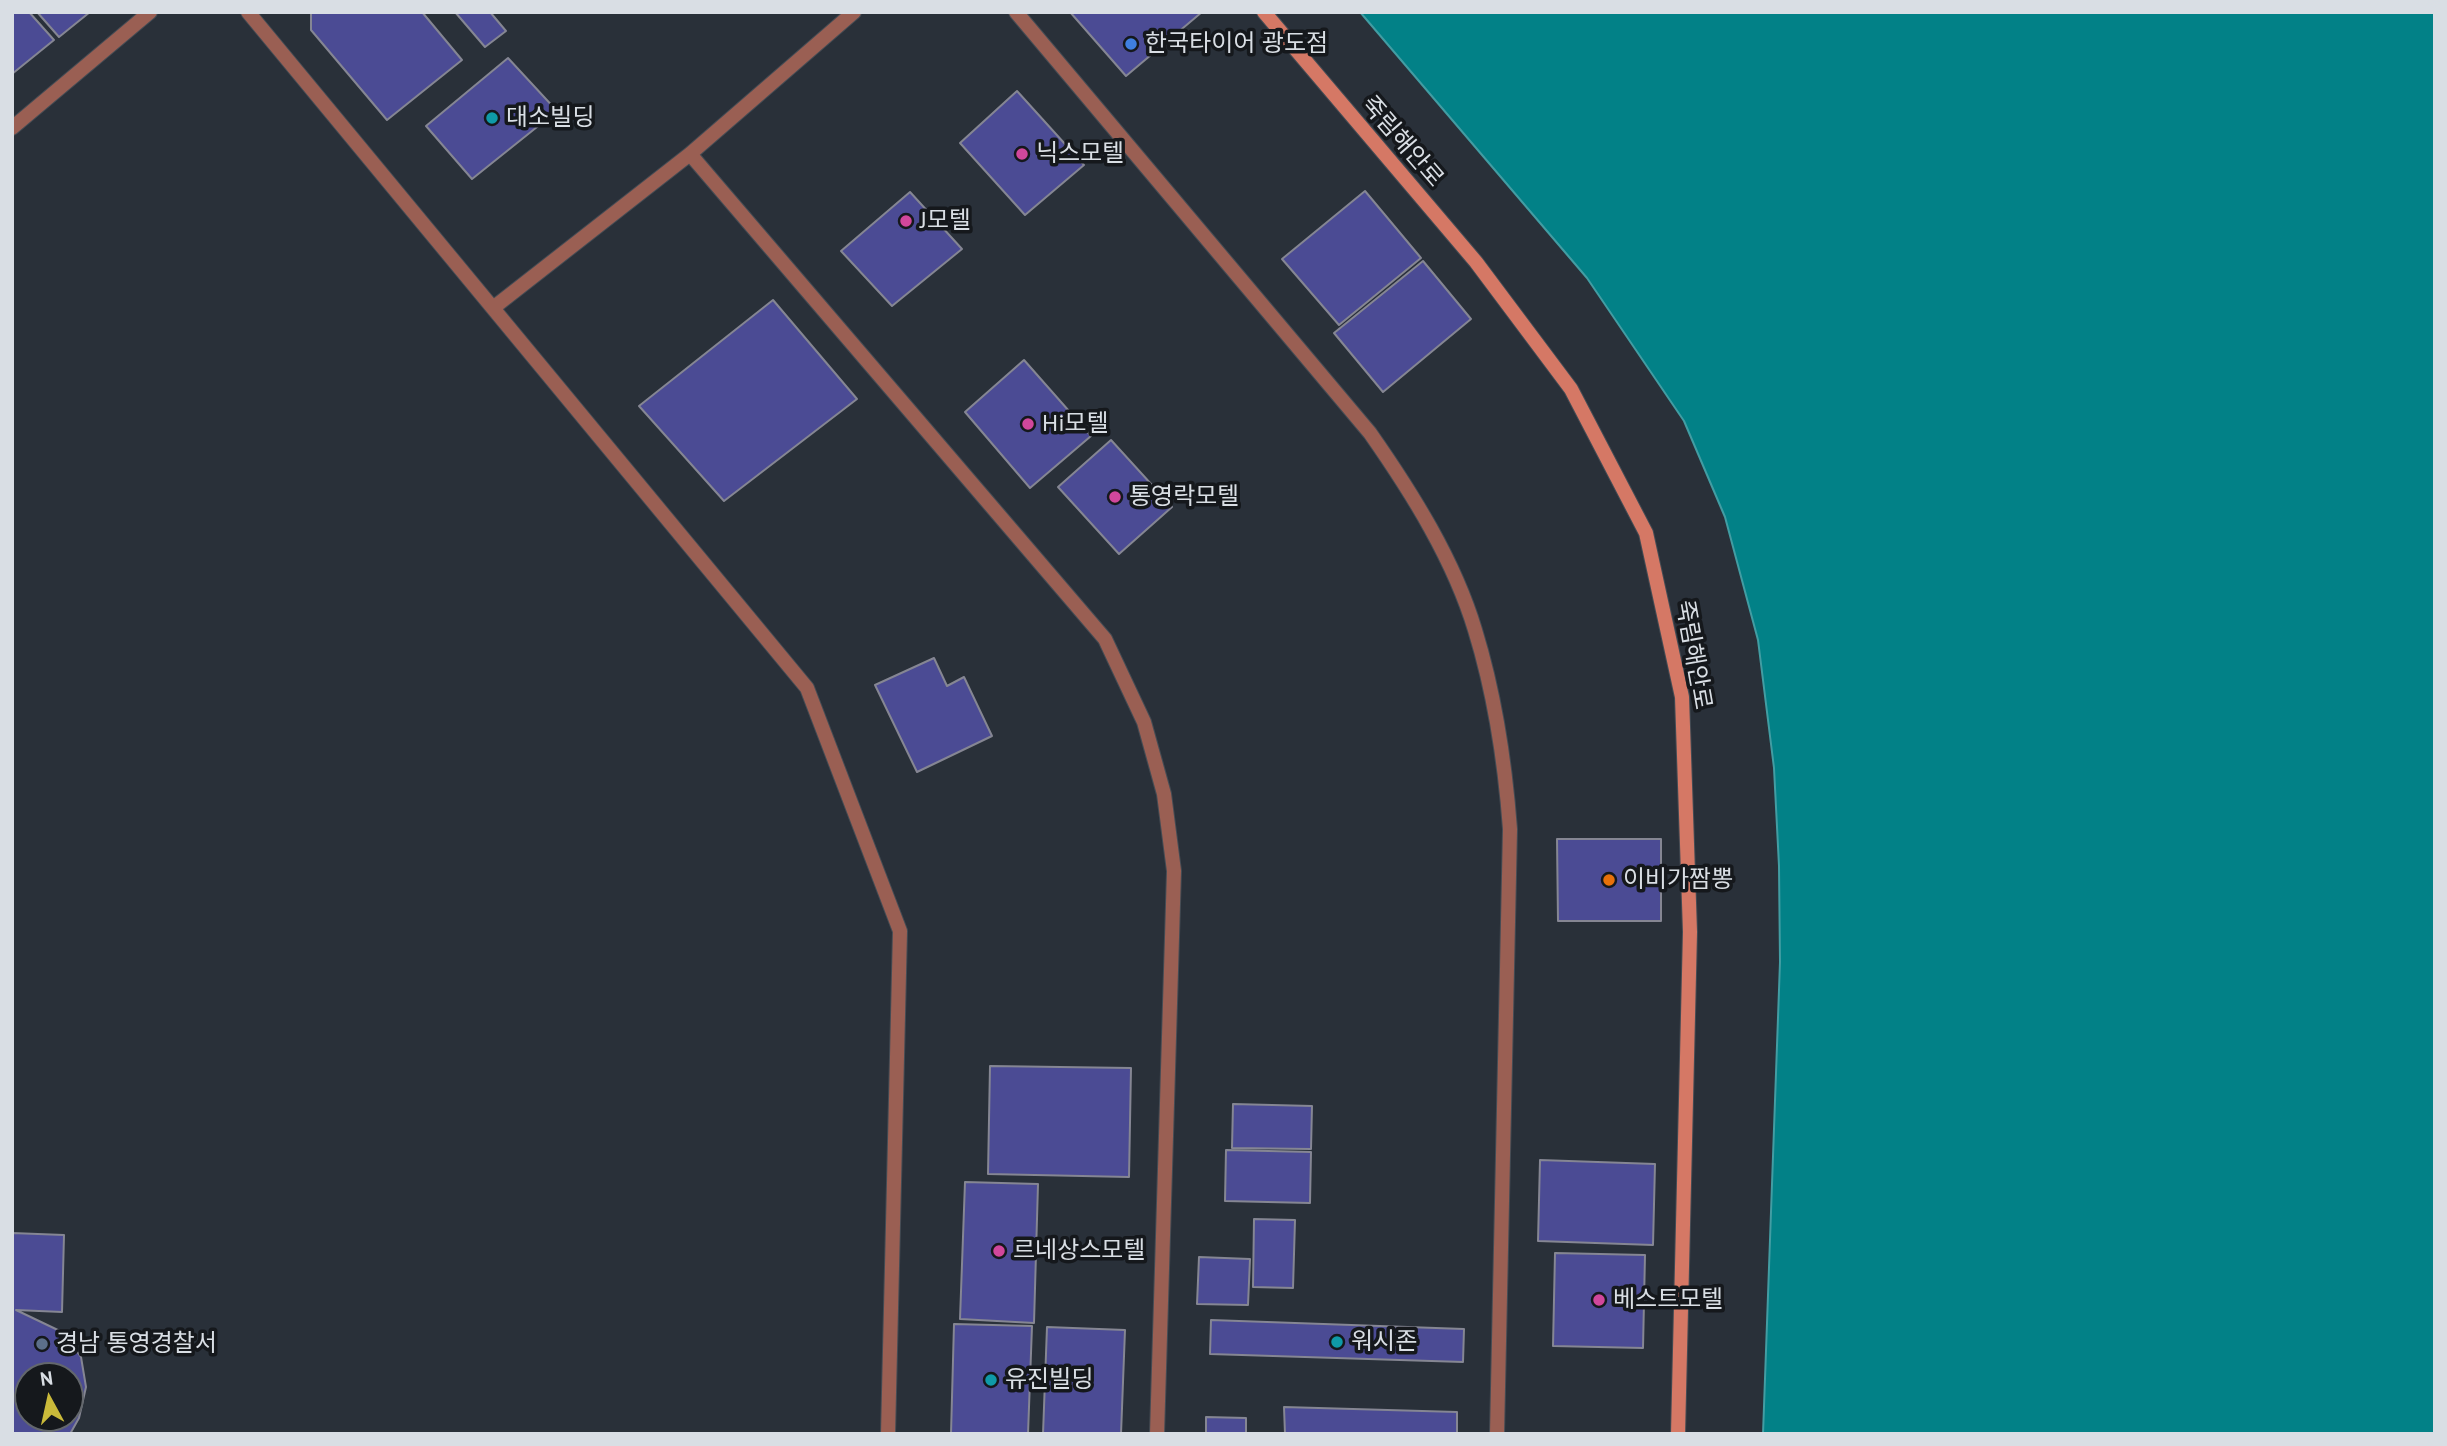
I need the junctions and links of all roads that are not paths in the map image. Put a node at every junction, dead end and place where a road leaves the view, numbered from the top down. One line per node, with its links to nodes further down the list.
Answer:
1 (150, 12): 6 (street)
2 (248, 12): 8 (street)
3 (854, 12): 7 (street)
4 (1016, 12): 11 (street)
5 (1264, 12): 12 (street, 죽림해안로)
6 (12, 128)
7 (690, 154): 8 (street); 10 (street)
8 (493, 308): 9 (street)
9 (888, 1434)
10 (1157, 1434)
11 (1497, 1434)
12 (1678, 1434)

